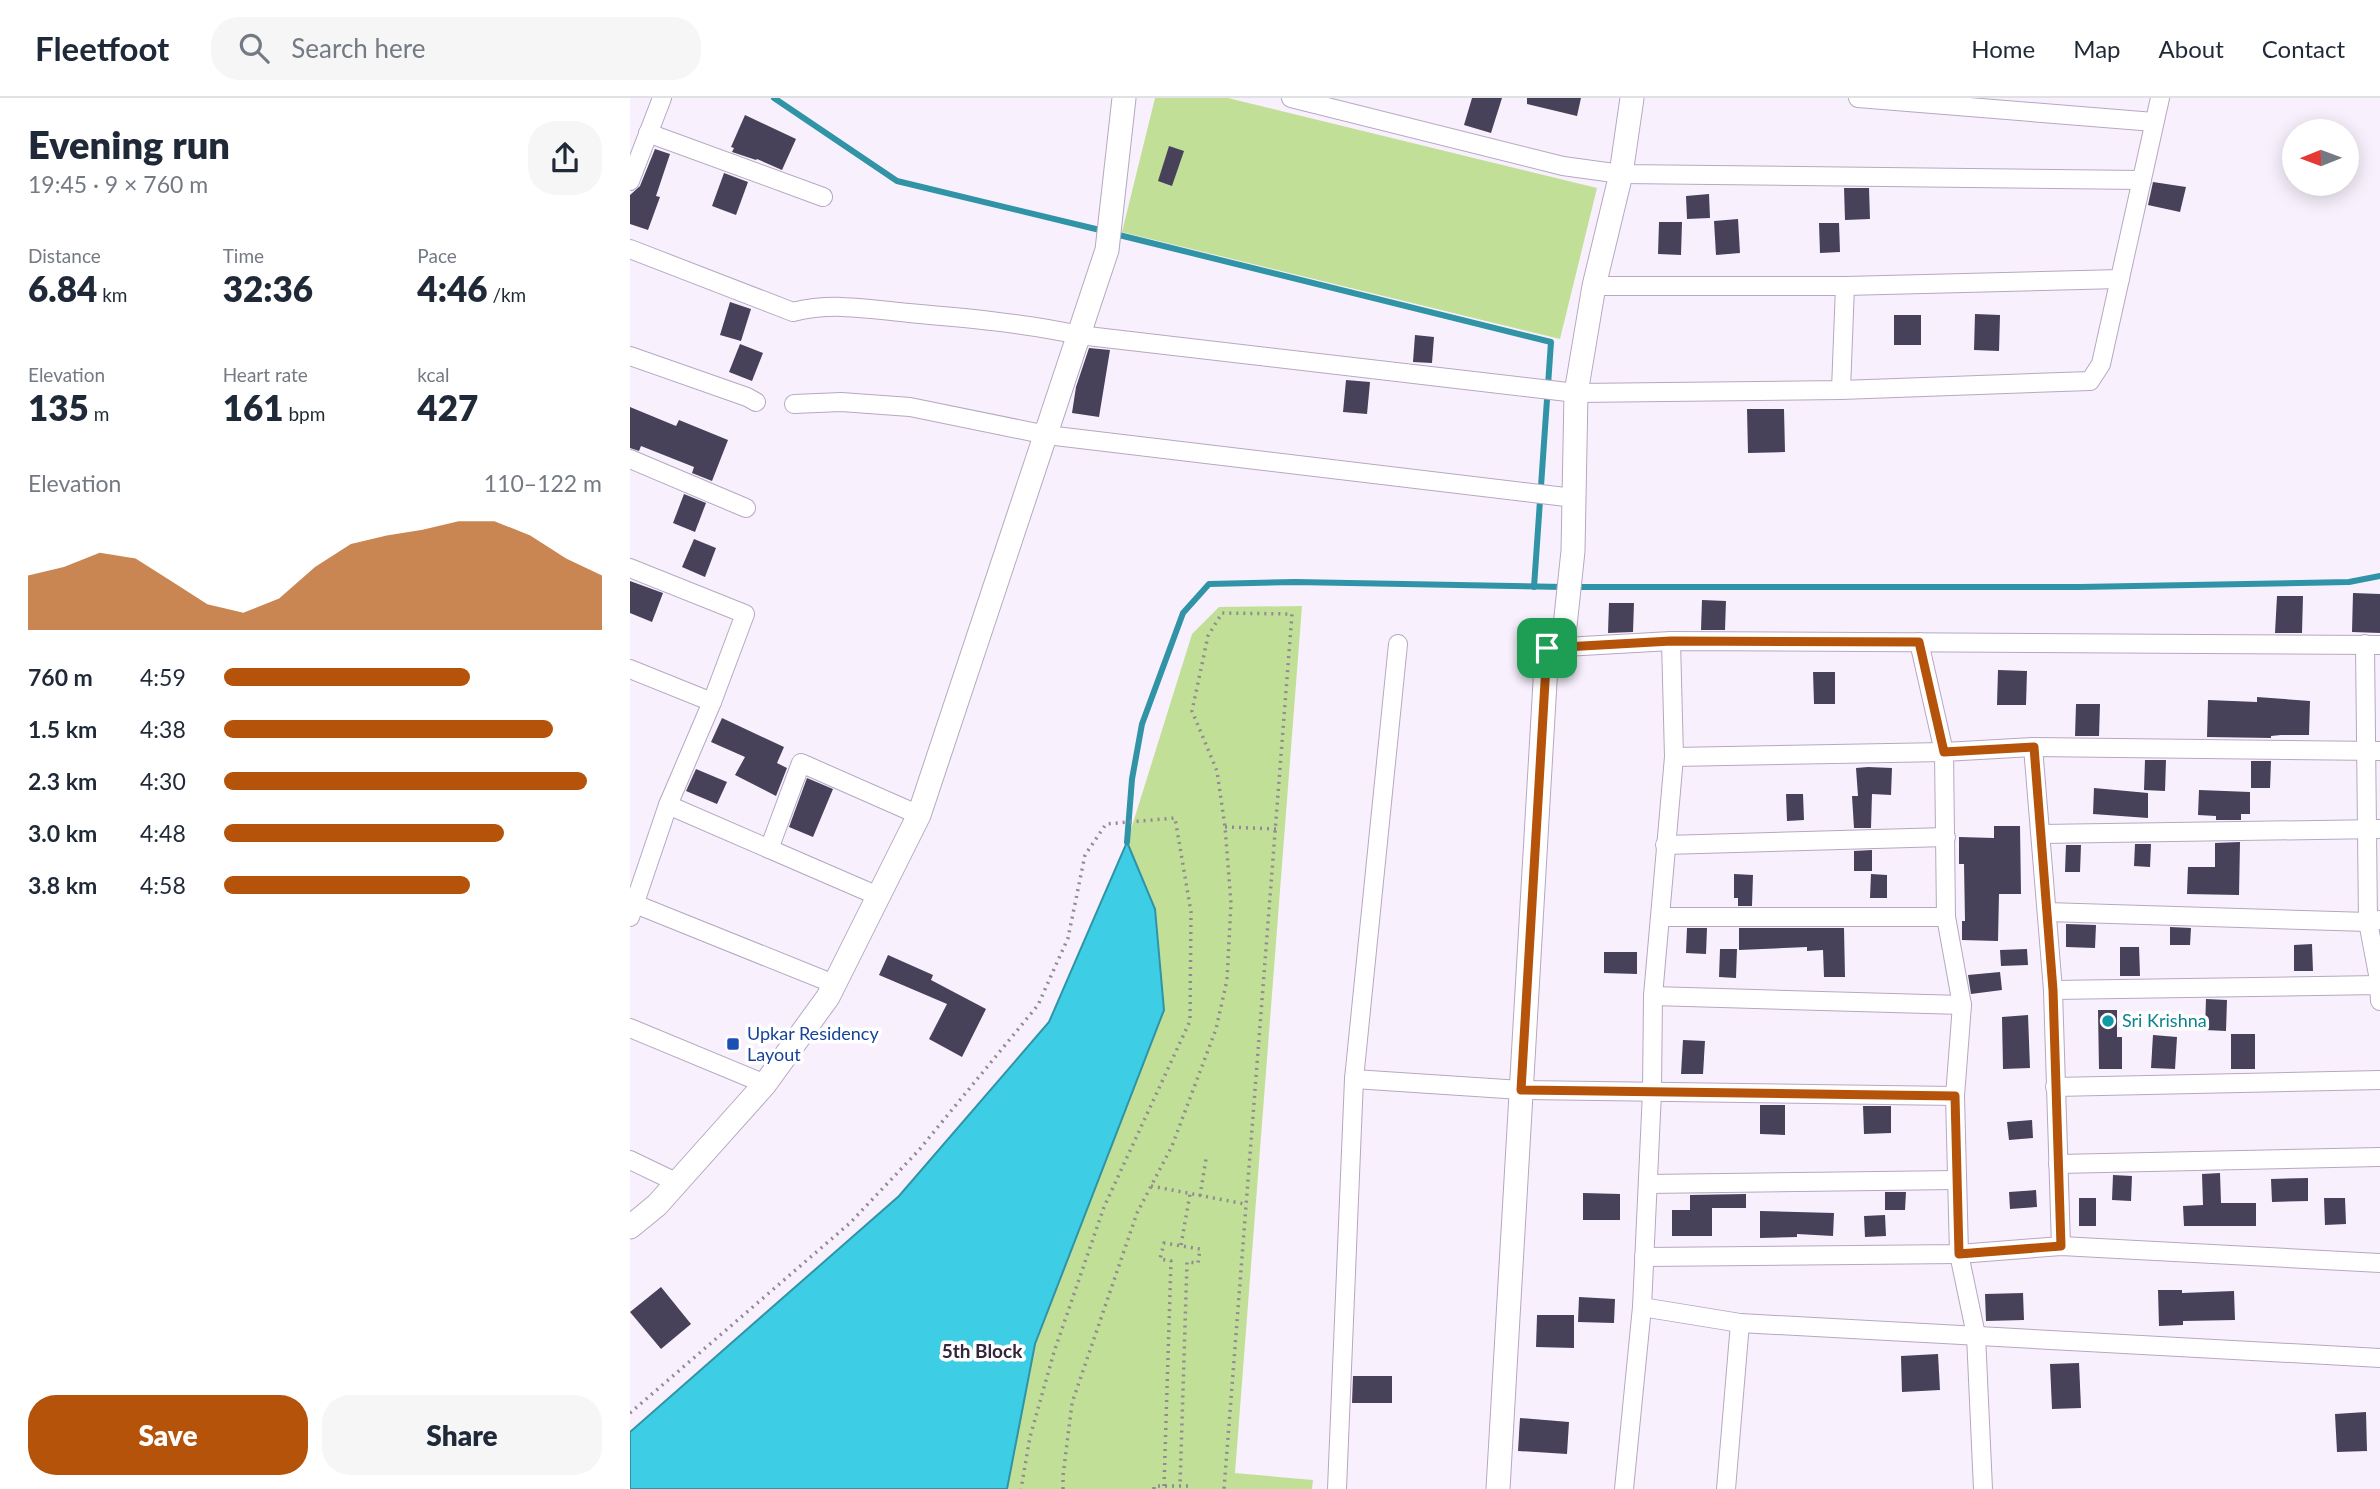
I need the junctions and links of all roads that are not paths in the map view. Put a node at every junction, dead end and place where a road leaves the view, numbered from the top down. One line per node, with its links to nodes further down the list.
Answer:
1 (662, 98): 8 (street)
2 (1124, 98): 17 (street)
3 (1291, 98): 9 (street)
4 (1632, 98): 9 (street)
5 (1858, 98): 7 (street)
6 (2160, 98): 7 (street)
7 (2154, 122): 10 (street)
8 (648, 133): 11 (street); 12 (street)
9 (1621, 174): 10 (street); 15 (street)
10 (2142, 180): 14 (street)
11 (630, 181)
12 (823, 197)
13 (630, 249): 17 (street)
14 (2120, 279): 16 (street); 19 (street)
15 (1594, 286): 16 (street); 20 (street)
16 (1845, 286): 19 (street)
17 (1079, 335): 20 (street); 23 (street)
18 (630, 356): 21 (street)
19 (1841, 390): 20 (street)
20 (1576, 393): 25 (street)
21 (756, 402)
22 (794, 404): 23 (street)
23 (1047, 435): 25 (street); 40 (street)
24 (630, 459): 26 (street)
25 (1574, 498): 32 (street)
26 (746, 508)
27 (630, 569): 34 (street)
28 (1671, 641): 29 (street); 32 (street); 38 (street)
29 (1919, 642): 31 (street); 37 (street)
30 (1398, 643): 59 (street)
31 (2372, 645): 36 (street)
32 (1547, 648): 63 (street)
33 (630, 669): 34 (street)
34 (712, 702): 39 (street)
35 (2034, 747): 36 (street); 37 (street); 42 (street)
36 (2372, 751): 41 (street)
37 (1944, 752): 38 (street); 43 (street)
38 (1674, 757): 44 (street)
39 (668, 805): 45 (street); 47 (street)
40 (919, 815): 45 (street); 46 (street)
41 (2373, 829): 42 (street); 51 (street)
42 (2041, 834): 48 (street)
43 (1946, 837): 44 (street); 50 (street)
44 (1665, 845): 49 (street)
45 (769, 849): 46 (street)
46 (878, 896): 52 (street)
47 (632, 910): 52 (street)
48 (2047, 912): 51 (street); 54 (street)
49 (1661, 917): 50 (street); 55 (street)
50 (1946, 917): 57 (street)
51 (2374, 921): 53 (street)
52 (834, 984): 61 (street)
53 (2380, 985): 54 (street); 56 (street)
54 (2053, 990): 62 (street)
55 (1653, 996): 57 (street); 64 (street)
56 (2380, 1001)
57 (1962, 1005): 65 (street)
58 (630, 1028): 61 (street)
59 (1354, 1079): 63 (street); 81 (street)
60 (2380, 1080): 62 (street)
61 (765, 1084): 70 (street)
62 (2055, 1087): 68 (street)
63 (1521, 1090): 64 (street); 82 (street)
64 (1652, 1092): 65 (street); 71 (street)
65 (1955, 1096): 69 (street)
66 (2380, 1157): 68 (street)
67 (630, 1160): 70 (street)
68 (2059, 1164): 73 (street)
69 (1957, 1180): 71 (street); 74 (street)
70 (678, 1183): 72 (street)
71 (1648, 1184): 75 (street)
72 (630, 1227)
73 (2061, 1246): 74 (street); 76 (street)
74 (1959, 1254): 75 (street); 79 (street)
75 (1644, 1258): 77 (street)
76 (2380, 1263)
77 (1642, 1307): 78 (street); 83 (street)
78 (1740, 1323): 79 (street); 84 (street)
79 (1976, 1335): 80 (street); 85 (street)
80 (2380, 1358)
81 (1337, 1489)
82 (1498, 1489)
83 (1624, 1489)
84 (1726, 1489)
85 (1983, 1489)

